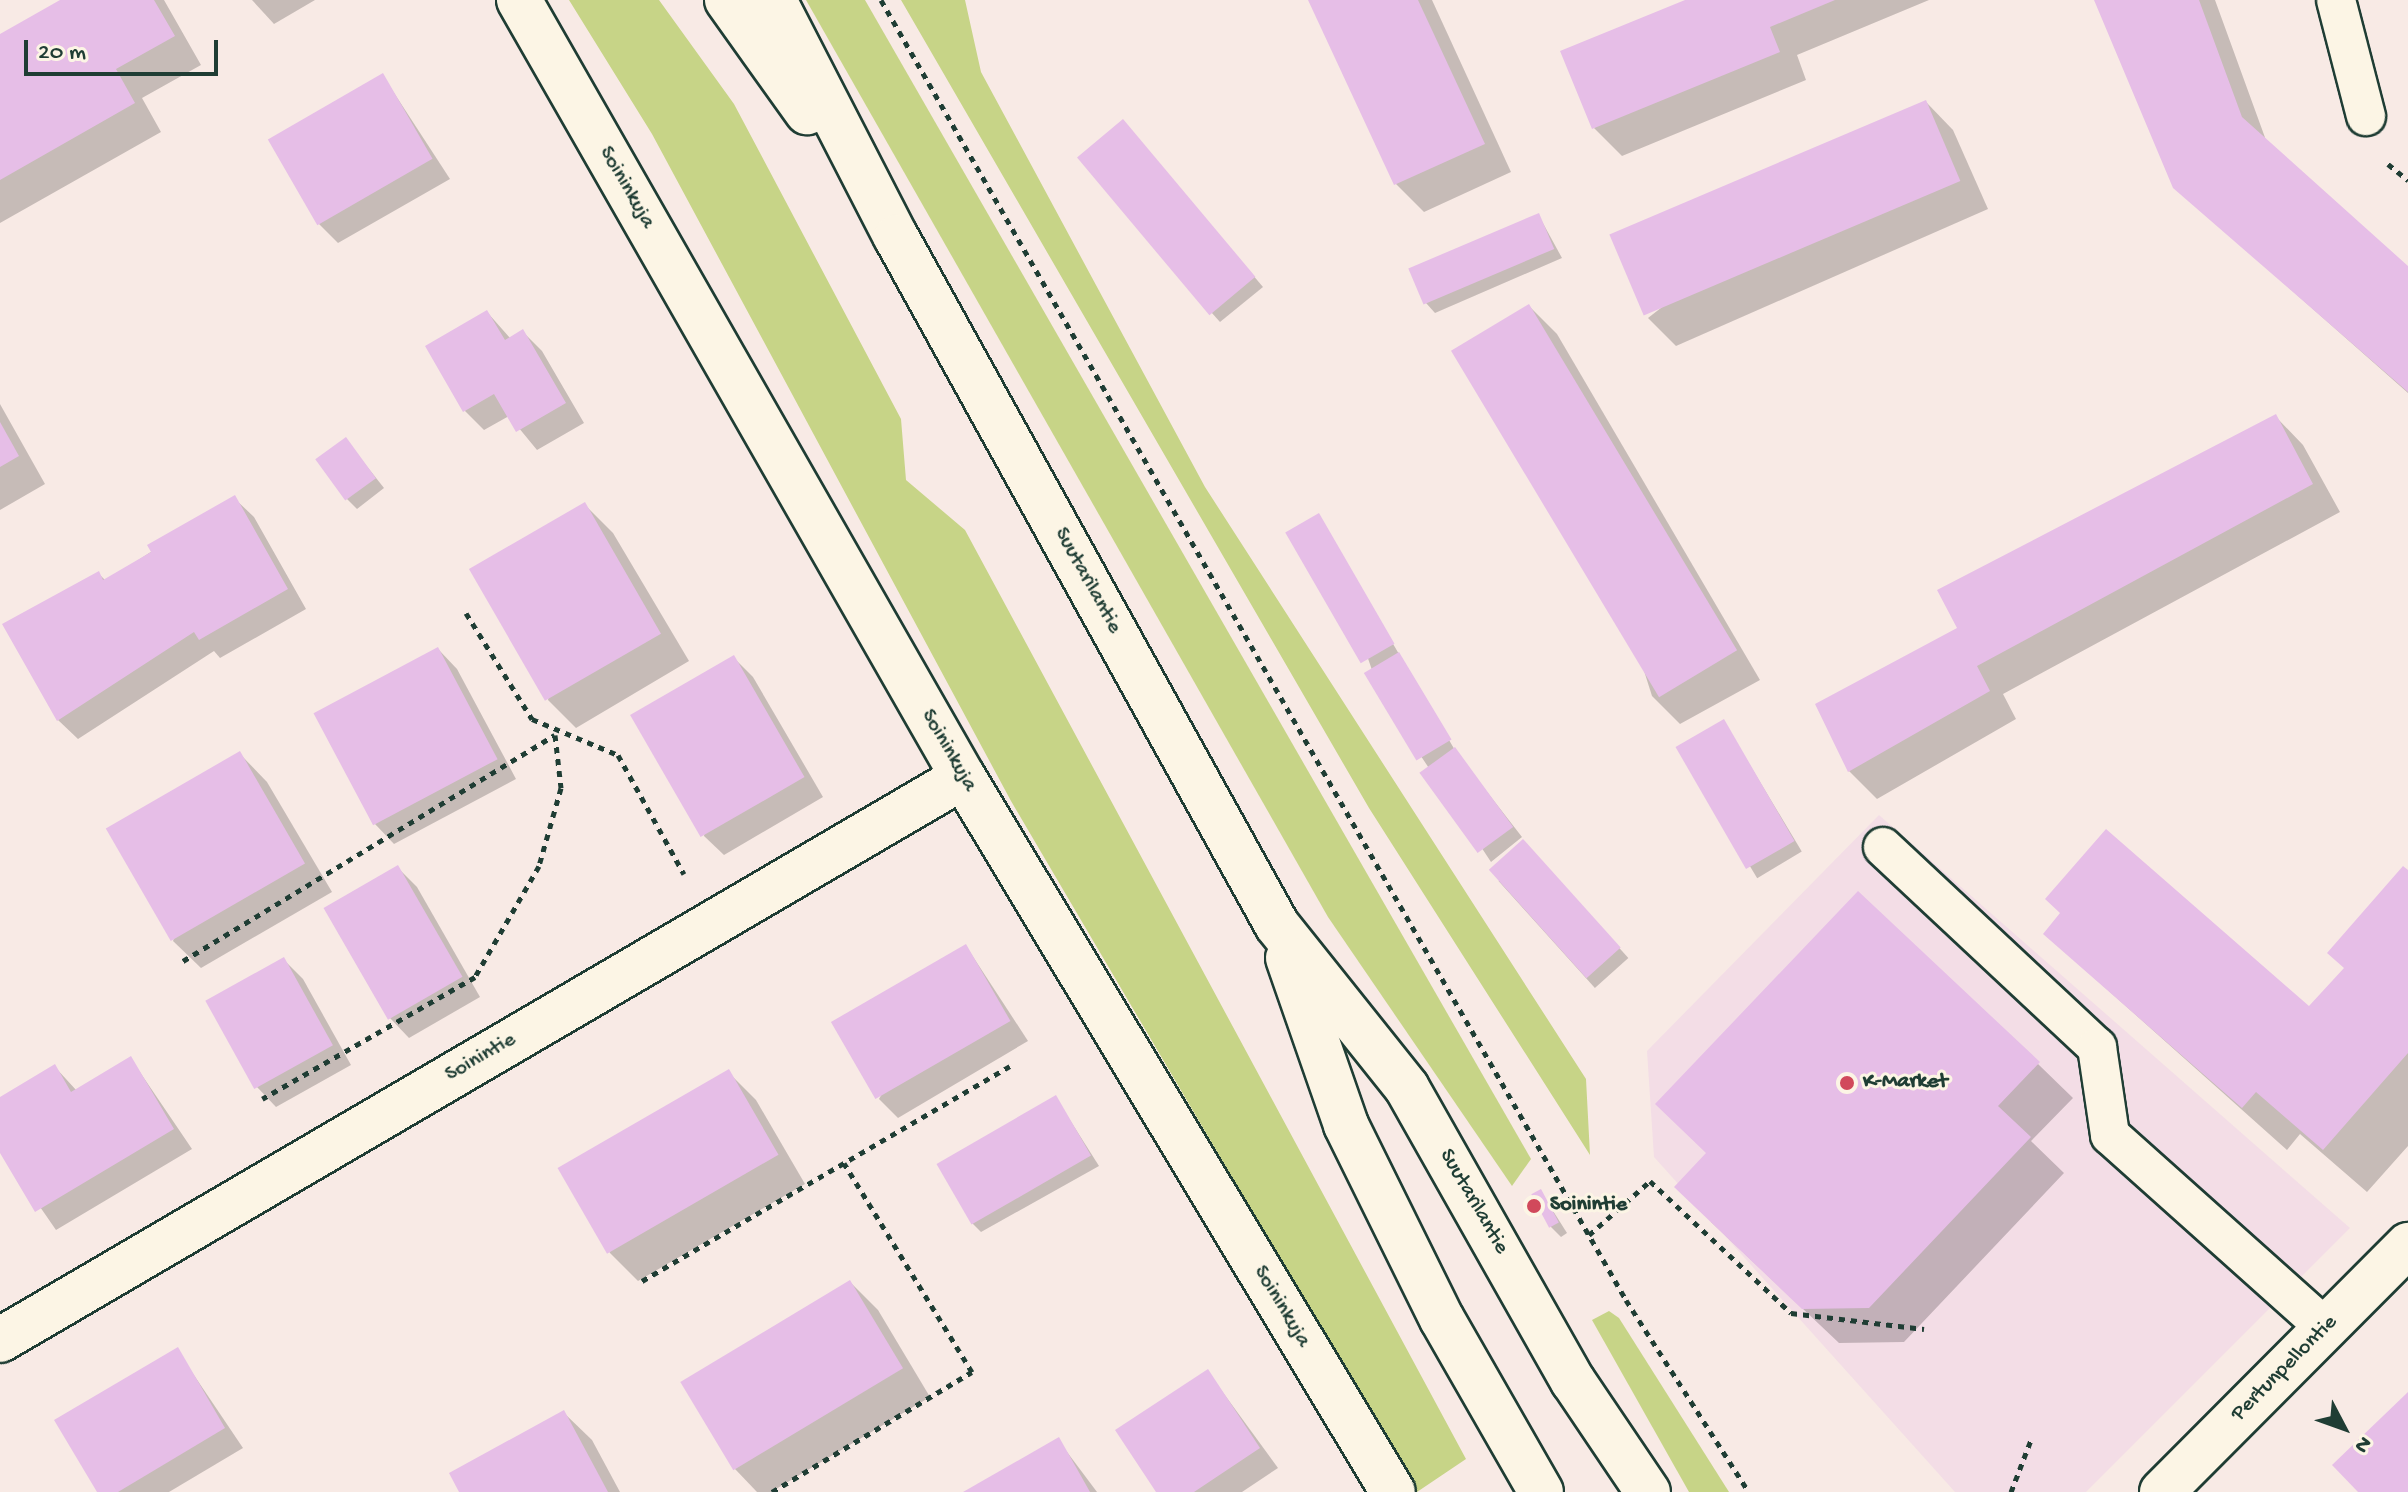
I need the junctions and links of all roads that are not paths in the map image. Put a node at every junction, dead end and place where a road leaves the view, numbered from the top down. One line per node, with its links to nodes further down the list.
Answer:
1 (519, 0): 7 (street, Soininkuja)
2 (727, 0): 6 (street, Suutarilantie)
3 (774, 0): 6 (street, Suutarilantie)
4 (2336, 0): 5 (lane)
5 (2366, 116)
6 (896, 237): 9 (street, Suutarilantie)
7 (963, 777): 12 (street, Soinintie); 13 (street, Soininkuja)
8 (1883, 847): 11 (lane)
9 (1277, 925): 14 (street, Suutarilantie); 15 (street, Suutarilantie)
10 (2408, 1245): 11 (street, Pertunpellontie)
11 (2327, 1329): 16 (street, Pertunpellontie)
12 (0, 1340)
13 (1393, 1492)
14 (1541, 1492)
15 (1648, 1492)
16 (2162, 1492)

